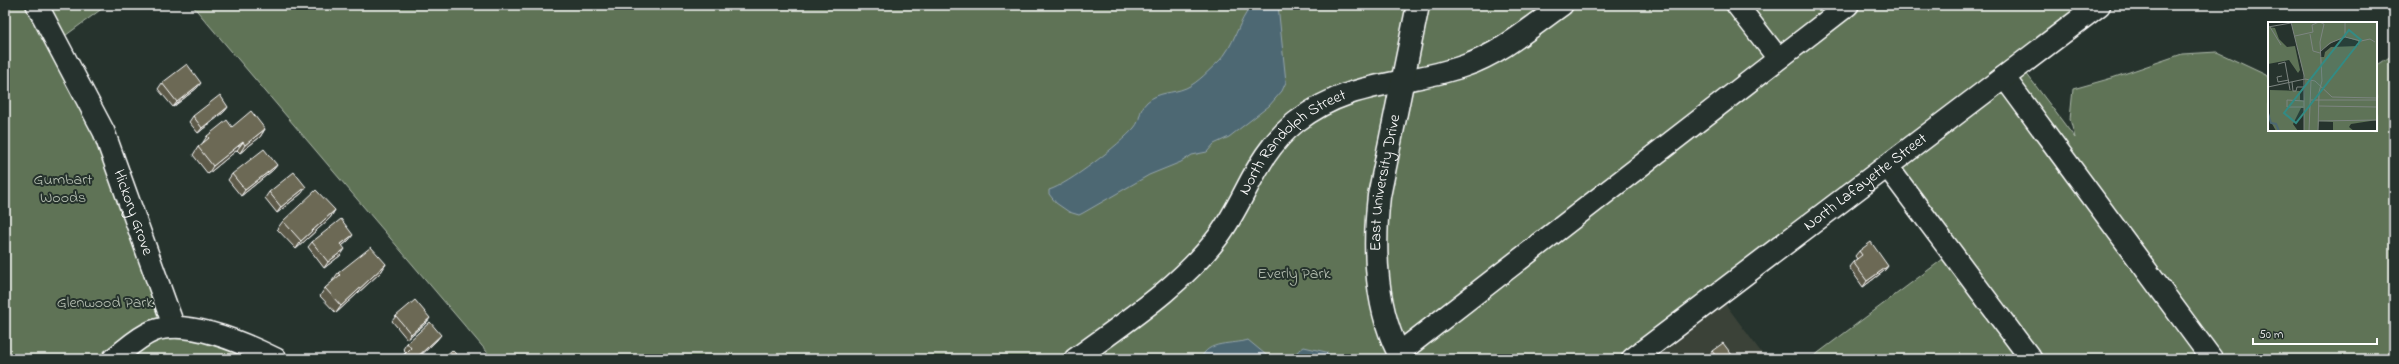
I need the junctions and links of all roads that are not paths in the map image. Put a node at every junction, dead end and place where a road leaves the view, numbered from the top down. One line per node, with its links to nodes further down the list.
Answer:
1 (37, 5): 11 (street, Hickory Grove)
2 (1418, 5): 9 (main road, East University Drive)
3 (1562, 5): 9 (street, North Randolph Street)
4 (1737, 5): 7 (street)
5 (1848, 5): 7 (street)
6 (2098, 5): 8 (main road, North Lafayette Street)
7 (1778, 58): 12 (street)
8 (2004, 77): 10 (main road, North Lafayette Street); 18 (street)
9 (1402, 80): 12 (main road, East University Drive); 16 (street, North Randolph Street)
10 (1887, 166): 13 (main road, North Lafayette Street); 17 (street)
11 (174, 327): 14 (street); 15 (street)
12 (1401, 356)
13 (1643, 356)
14 (113, 359)
15 (276, 359)
16 (1075, 359)
17 (2031, 359)
18 (2212, 359)

